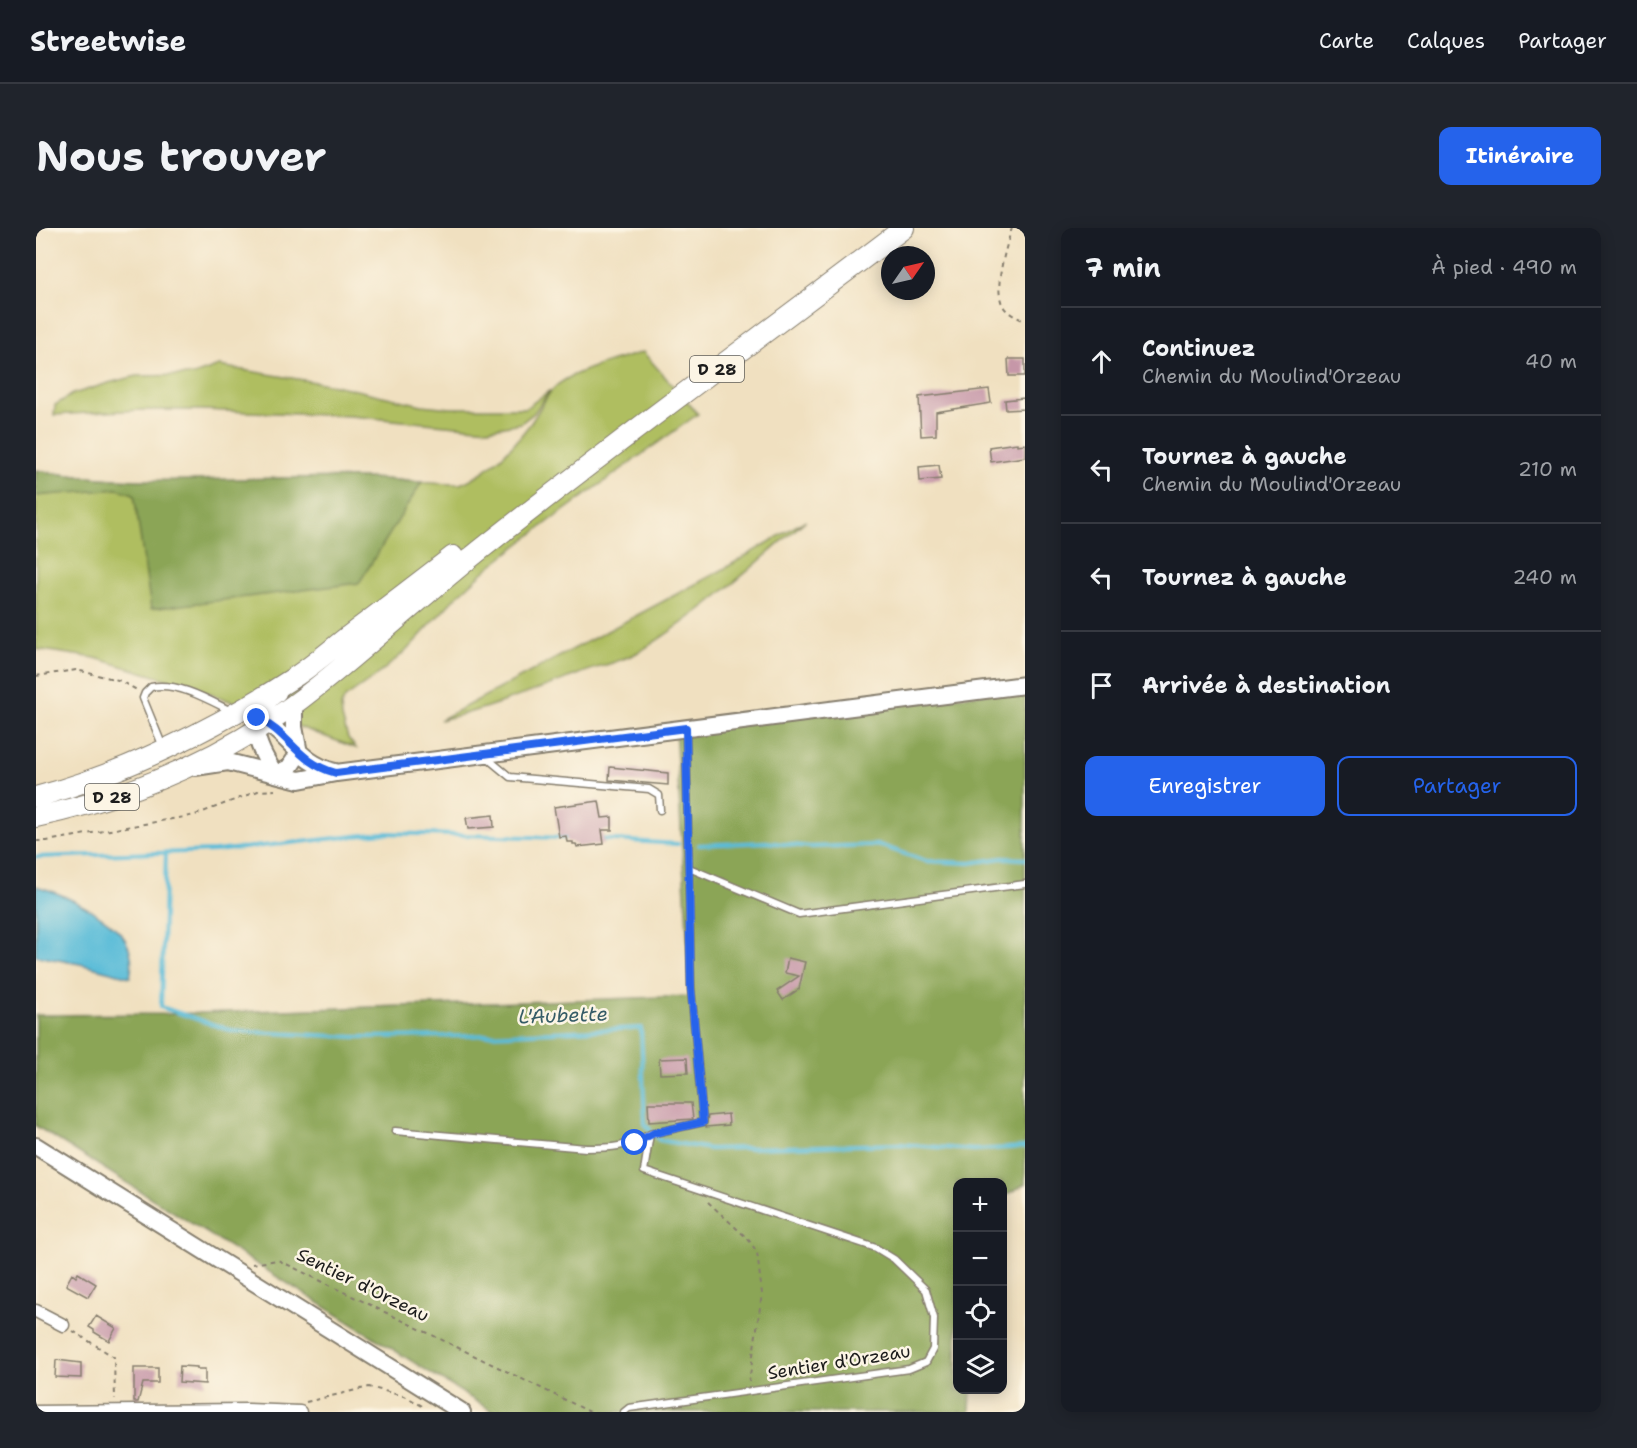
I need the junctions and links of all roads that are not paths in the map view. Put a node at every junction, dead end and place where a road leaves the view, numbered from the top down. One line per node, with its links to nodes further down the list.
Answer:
1 (886, 228): 3 (main road, D 28)
2 (904, 228): 5 (main road, D 28)
3 (294, 678): 6 (main road, D 28); 7 (street)
4 (1025, 685): 8 (street)
5 (294, 704): 7 (main road, D 28); 10 (street)
6 (234, 712): 7 (street); 9 (main road, D 28); 9 (lane)
7 (260, 724): 10 (street); 12 (main road, D 28); 14 (street)
8 (686, 728): 11 (street); 18 (lane)
9 (164, 749): 15 (main road, D 28)
10 (299, 753): 13 (street); 14 (street)
11 (482, 753): 13 (street); 16 (lane)
12 (185, 769): 14 (street); 17 (main road, D 28)
13 (336, 773): 14 (street)
14 (278, 782)
15 (36, 797)
16 (660, 810)
17 (36, 817)
18 (689, 868): 19 (lane); 21 (lane)
19 (1025, 884)
20 (395, 1131): 21 (lane)
21 (652, 1134): 29 (lane, Sentier d'Orzeau)
22 (36, 1146): 28 (street)
23 (36, 1311): 24 (street)
24 (63, 1325)
25 (303, 1407): 26 (street)
26 (115, 1411): 27 (street)
27 (36, 1412)
28 (462, 1412)
29 (624, 1412)

